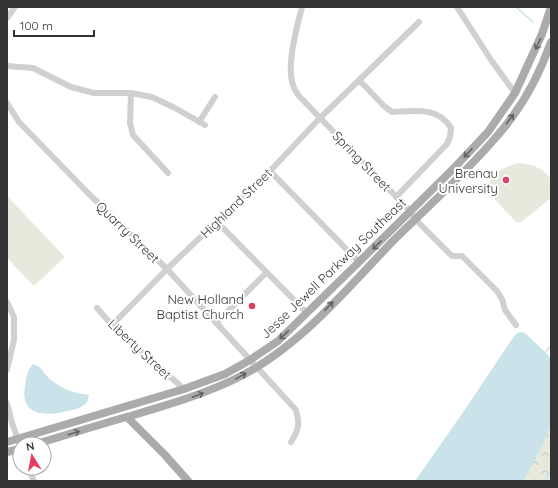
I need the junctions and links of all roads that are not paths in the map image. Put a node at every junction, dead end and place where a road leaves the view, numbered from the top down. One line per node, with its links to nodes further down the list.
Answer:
1 (15, 7): 5 (street)
2 (302, 7): 15 (street, Spring Street)
3 (457, 7): 12 (street)
4 (551, 7): 12 (main road, Jesse Jewell Parkway Southeast, one-way to 12)
5 (7, 18)
6 (419, 22): 10 (street, Highland Street)
7 (551, 42): 8 (main road, Jesse Jewell Parkway Southeast)
8 (549, 51): 20 (main road, Jesse Jewell Parkway Southeast, one-way to 8)
9 (7, 66): 11 (street)
10 (359, 80): 15 (street, Highland Street); 18 (street)
11 (131, 92): 13 (street); 17 (street)
12 (515, 93): 19 (main road, Jesse Jewell Parkway Southeast, one-way to 19)
13 (215, 97)
14 (7, 103): 23 (street, Quarry Street)
15 (319, 119): 16 (street, Highland Street); 18 (street, Spring Street)
16 (270, 171): 21 (street, Highland Street); 22 (street)
17 (168, 173)
18 (396, 197): 19 (street, Spring Street)
19 (410, 211): 20 (street, Spring Street); 22 (main road, Jesse Jewell Parkway Southeast, one-way to 22)
20 (416, 218): 30 (street, Spring Street); 32 (main road, Jesse Jewell Parkway Southeast, one-way to 20)
21 (217, 222): 23 (street, Highland Street); 24 (street)
22 (359, 262): 27 (main road, Jesse Jewell Parkway Southeast)
23 (167, 269): 28 (street, Quarry Street); 29 (street, Highland Street)
24 (266, 273): 27 (street); 28 (street)
25 (7, 302): 33 (street)
26 (97, 308): 29 (street, Liberty Street)
27 (307, 313): 31 (main road, Jesse Jewell Parkway Southeast, one-way to 31)
28 (216, 323): 31 (street, Quarry Street)
29 (112, 325): 34 (street, Liberty Street)
30 (516, 325)
31 (250, 360): 32 (street, Quarry Street); 34 (main road, Jesse Jewell Parkway Southeast)
32 (257, 367): 36 (main road, Jesse Jewell Parkway Southeast, one-way to 32); 40 (street, Quarry Street)
33 (7, 370)
34 (184, 389): 38 (main road, Jesse Jewell Parkway Southeast)
35 (7, 403): 37 (street)
36 (127, 417): 39 (main road, Jesse Jewell Parkway Southeast, one-way to 36); 41 (main road)
37 (17, 436)
38 (35, 436)
39 (52, 439)
40 (291, 442)
41 (188, 481)

